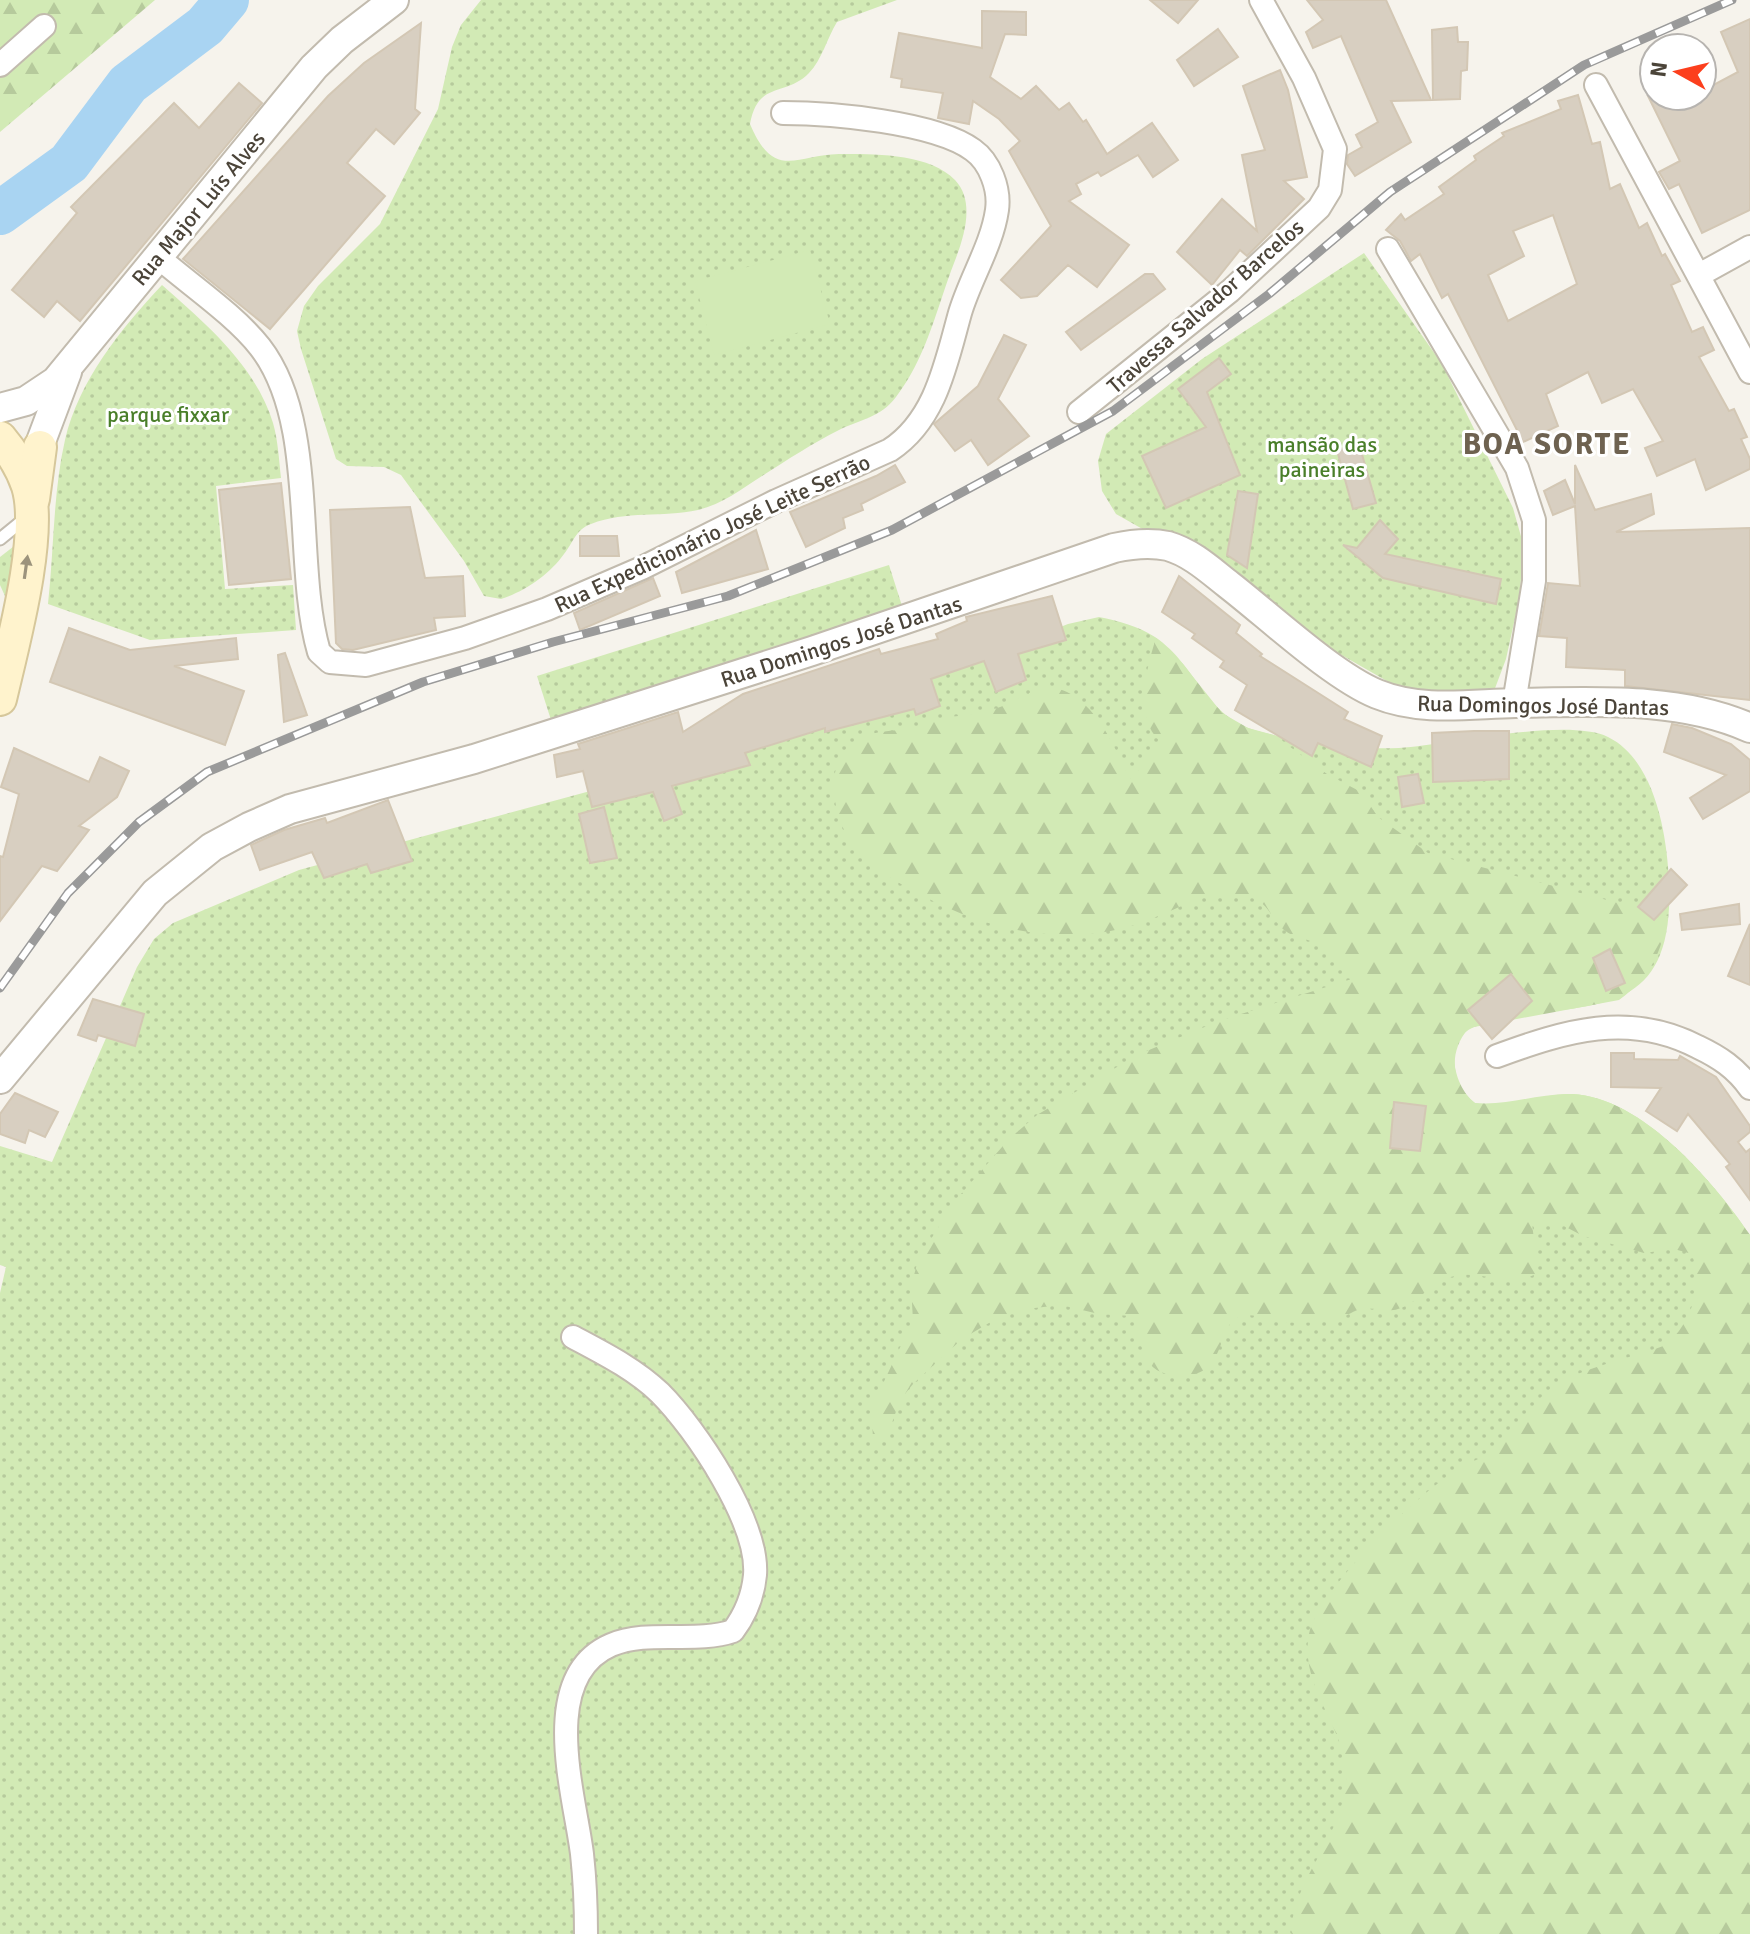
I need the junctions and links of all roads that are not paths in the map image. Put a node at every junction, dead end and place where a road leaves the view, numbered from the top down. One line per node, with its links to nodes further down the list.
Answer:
1 (394, 0): 9 (street, Rua Major Luís Alves)
2 (1261, 0): 14 (street, Travessa Salvador Barcelos)
3 (44, 26): 4 (street)
4 (0, 65)
5 (1596, 85): 10 (street)
6 (783, 113): 9 (street, Rua Expedicionário José Leite Serrão)
7 (1750, 247): 10 (street)
8 (1388, 249): 20 (street)
9 (158, 257): 11 (street, Rua Major Luís Alves)
10 (1699, 275): 12 (street)
11 (69, 368): 13 (street, Rua Major Luís Alves); 16 (street)
12 (1750, 372)
13 (0, 408)
14 (1079, 412)
15 (0, 438): 17 (main road)
16 (40, 447): 17 (main road)
17 (20, 489): 18 (lane); 19 (main road, one-way to 17)
18 (0, 539)
19 (0, 699)
20 (1514, 703): 21 (street, Rua Domingos José Dantas); 23 (street, Rua Domingos José Dantas)
21 (1750, 728)
22 (1497, 1056): 24 (street)
23 (0, 1079)
24 (1750, 1088)
25 (573, 1337): 26 (street)
26 (586, 1934)

